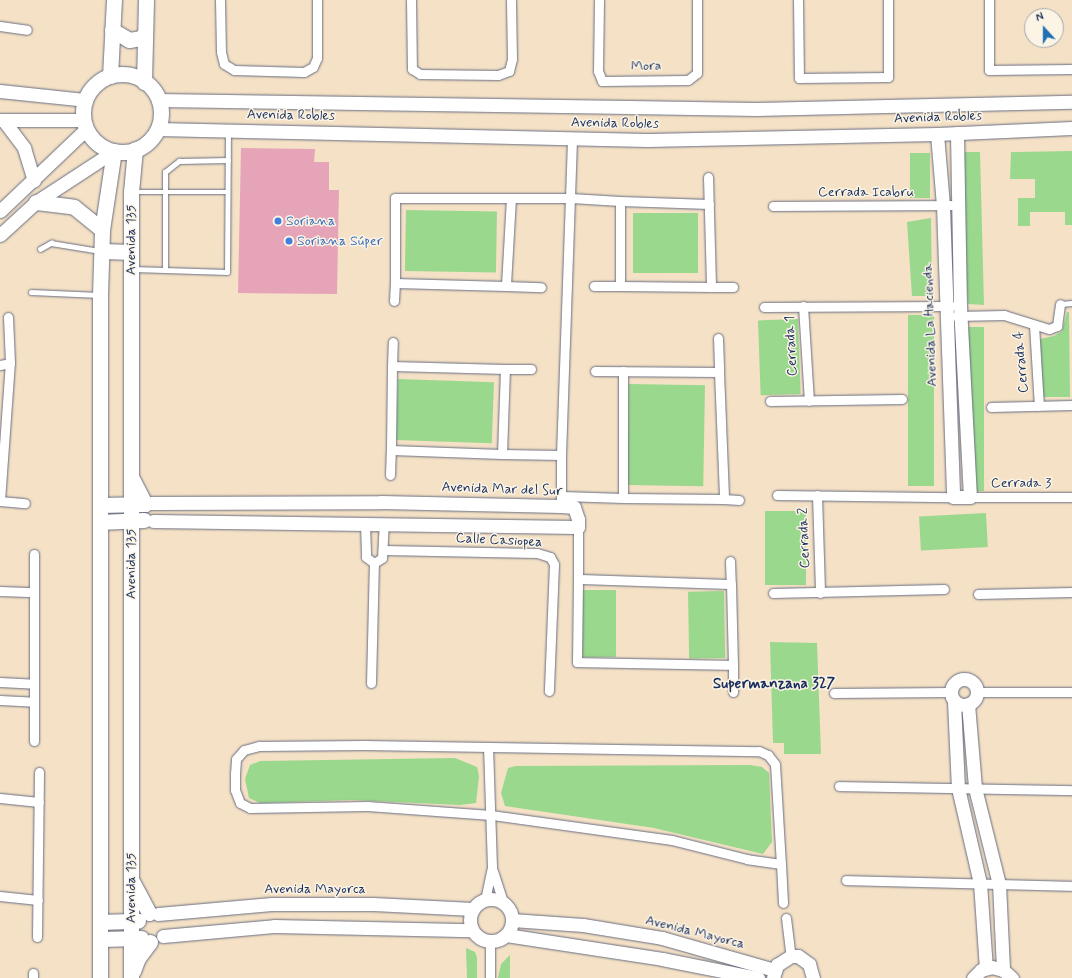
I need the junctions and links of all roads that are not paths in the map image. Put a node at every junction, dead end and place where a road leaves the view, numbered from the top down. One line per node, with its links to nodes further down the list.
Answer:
1 (114, 0): 14 (main road)
2 (146, 0): 15 (main road)
3 (220, 0): 4 (street)
4 (317, 0)
5 (411, 0): 6 (street)
6 (511, 0)
7 (599, 0): 8 (street, Mora)
8 (697, 0)
9 (798, 0): 10 (street)
10 (888, 0)
11 (989, 0): 16 (street)
12 (0, 26): 13 (street)
13 (27, 30)
14 (112, 30): 15 (main road); 17 (main road)
15 (145, 33): 18 (main road)
16 (1072, 69)
17 (110, 76): 18 (main road); 20 (main road)
18 (144, 82): 21 (main road)
19 (0, 91): 20 (street)
20 (85, 100): 24 (main road)
21 (158, 100): 22 (street, Avenida Robles); 26 (main road)
22 (1072, 102)
23 (2, 120): 24 (street); 35 (street)
24 (85, 125): 32 (main road); 35 (street)
25 (1072, 128): 28 (street, Avenida Robles)
26 (157, 129): 27 (street, Avenida Robles); 31 (main road)
27 (228, 130): 30 (street, Avenida Robles); 33 (lane)
28 (957, 133): 29 (street, Avenida Robles); 44 (street)
29 (937, 134): 30 (street, Avenida Robles); 46 (street, Avenida La Hacienda)
30 (572, 138): 40 (street)
31 (135, 150): 32 (main road); 36 (main road, Avenida 135)
32 (114, 151): 47 (street); 49 (main road, Avenida 135)
33 (228, 160): 37 (lane); 38 (lane)
34 (708, 177): 43 (street)
35 (34, 180): 41 (street)
36 (131, 192): 37 (lane); 53 (main road, Avenida 135)
37 (166, 192): 38 (lane); 55 (lane)
38 (228, 192): 55 (lane)
39 (511, 198): 40 (street); 56 (street); 57 (street)
40 (571, 198): 42 (street); 92 (street)
41 (13, 199): 47 (street); 48 (street)
42 (620, 201): 43 (street); 59 (street)
43 (709, 204): 60 (street)
44 (959, 205): 46 (street, Cerrada Icabru); 70 (street)
45 (772, 206): 46 (street, Cerrada Icabru)
46 (943, 206): 71 (street, Avenida La Hacienda)
47 (30, 207): 49 (main road); 50 (street)
48 (0, 211)
49 (102, 230): 52 (main road, Avenida 135)
50 (1, 231)
51 (40, 249): 52 (lane)
52 (102, 251): 53 (main road); 64 (main road, Avenida 135)
53 (131, 252): 54 (main road, Avenida 135)
54 (131, 269): 55 (lane); 106 (main road, Avenida 135)
55 (165, 270)
56 (395, 283): 57 (street); 65 (street)
57 (506, 286): 61 (street)
58 (594, 286): 59 (street)
59 (620, 286): 60 (street)
60 (711, 286): 62 (street)
61 (541, 287)
62 (733, 287)
63 (31, 292): 64 (lane)
64 (100, 295): 107 (main road, Avenida 135)
65 (394, 301)
66 (1072, 303): 67 (lane)
67 (1060, 304): 73 (street)
68 (803, 306): 69 (street); 71 (street, Cerrada 1); 86 (street, Cerrada 1)
69 (764, 307)
70 (960, 311): 71 (street, Cerrada 1); 73 (street, Cerrada 4); 97 (street)
71 (945, 312): 96 (street, Avenida La Hacienda)
72 (8, 317): 76 (street)
73 (1034, 325): 88 (street, Cerrada 4)
74 (718, 338): 83 (street)
75 (393, 342): 78 (street)
76 (10, 363): 77 (street); 102 (street)
77 (0, 365)
78 (392, 366): 79 (street); 90 (street)
79 (504, 369): 80 (street); 91 (street)
80 (531, 370)
81 (595, 371): 82 (street)
82 (623, 371): 83 (street); 99 (street)
83 (719, 372): 100 (street)
84 (902, 400): 86 (street)
85 (770, 401): 86 (street)
86 (809, 401)
87 (1072, 405): 88 (street, Cerrada 4)
88 (1039, 406): 89 (street)
89 (991, 407)
90 (391, 450): 91 (street); 93 (street)
91 (502, 454): 92 (street)
92 (561, 455): 103 (street)
93 (390, 475)
94 (817, 494): 95 (street); 96 (street, Cerrada 2); 124 (street, Cerrada 2)
95 (777, 495)
96 (953, 497): 97 (street)
97 (970, 497): 98 (street, Cerrada 3)
98 (1072, 497)
99 (623, 498): 100 (street); 103 (street)
100 (724, 499): 101 (street)
101 (739, 500)
102 (0, 501): 105 (street)
103 (561, 501): 104 (street, Avenida Mar del Sur); 112 (street, Avenida Mar del Sur)
104 (356, 502): 106 (street, Avenida Mar del Sur); 110 (street)
105 (25, 503)
106 (142, 504): 107 (main road); 108 (main road, Avenida 135); 108 (street)
107 (100, 505): 109 (main road, Avenida 135)
108 (143, 521): 109 (main road); 110 (street); 161 (main road, Avenida 135)
109 (100, 522): 164 (main road, Avenida 135)
110 (360, 524): 111 (street); 116 (street)
111 (384, 524): 112 (street); 113 (street)
112 (578, 527): 117 (street)
113 (384, 550): 116 (street); 130 (street, Calle Casiopea)
114 (34, 554): 121 (street)
115 (730, 561): 118 (street)
116 (374, 563): 128 (street)
117 (578, 579): 118 (street); 126 (street)
118 (731, 584): 126 (street)
119 (944, 589): 124 (street)
120 (0, 591): 121 (street)
121 (34, 592): 129 (street)
122 (1072, 592): 125 (street)
123 (773, 593): 124 (street)
124 (820, 593)
125 (978, 594)
126 (733, 665): 131 (street)
127 (0, 682): 129 (street)
128 (371, 683)
129 (34, 684): 137 (street)
130 (549, 691)
131 (733, 692)
132 (976, 692): 133 (street); 135 (street); 138 (street)
133 (1072, 692)
134 (834, 693): 135 (street)
135 (953, 696): 138 (street); 143 (street)
136 (0, 700): 137 (street)
137 (34, 702): 139 (street)
138 (968, 704): 144 (street)
139 (34, 741)
140 (488, 747): 148 (street); 148 (street); 149 (street)
141 (39, 772): 147 (street)
142 (839, 786): 143 (street)
143 (958, 788): 144 (street); 152 (street)
144 (975, 788): 145 (street); 153 (street)
145 (1072, 790)
146 (0, 798): 147 (street)
147 (39, 802): 156 (street)
148 (492, 815): 149 (street); 150 (street)
149 (781, 864): 158 (street)
150 (492, 868): 157 (street); 159 (street)
151 (846, 880): 152 (street)
152 (980, 883): 153 (street); 172 (street)
153 (999, 884): 154 (street); 174 (street)
154 (1072, 886)
155 (0, 896): 156 (street)
156 (38, 900): 167 (street)
157 (484, 900): 159 (street); 160 (street)
158 (783, 903)
159 (504, 904): 163 (street)
160 (473, 909): 161 (street, Avenida Mayorca); 165 (street)
161 (144, 917): 164 (main road); 169 (main road, Avenida 135); 169 (street)
162 (786, 918): 171 (street)
163 (512, 920): 166 (street); 173 (street, Avenida Mayorca)
164 (100, 922): 168 (main road, Avenida 135)
165 (472, 930): 169 (street); 170 (street)
166 (506, 935): 170 (street); 178 (street)
167 (37, 937)
168 (100, 939): 169 (main road); 175 (main road, Avenida 135)
169 (146, 939): 176 (main road, Avenida 135)
170 (490, 941): 177 (street)
171 (791, 956): 173 (street); 179 (street)
172 (986, 968): 174 (street); 180 (street)
173 (774, 974)
174 (1008, 974)
175 (100, 978)
176 (131, 978)
177 (490, 978)
178 (758, 978)
179 (813, 978)
180 (973, 978)

